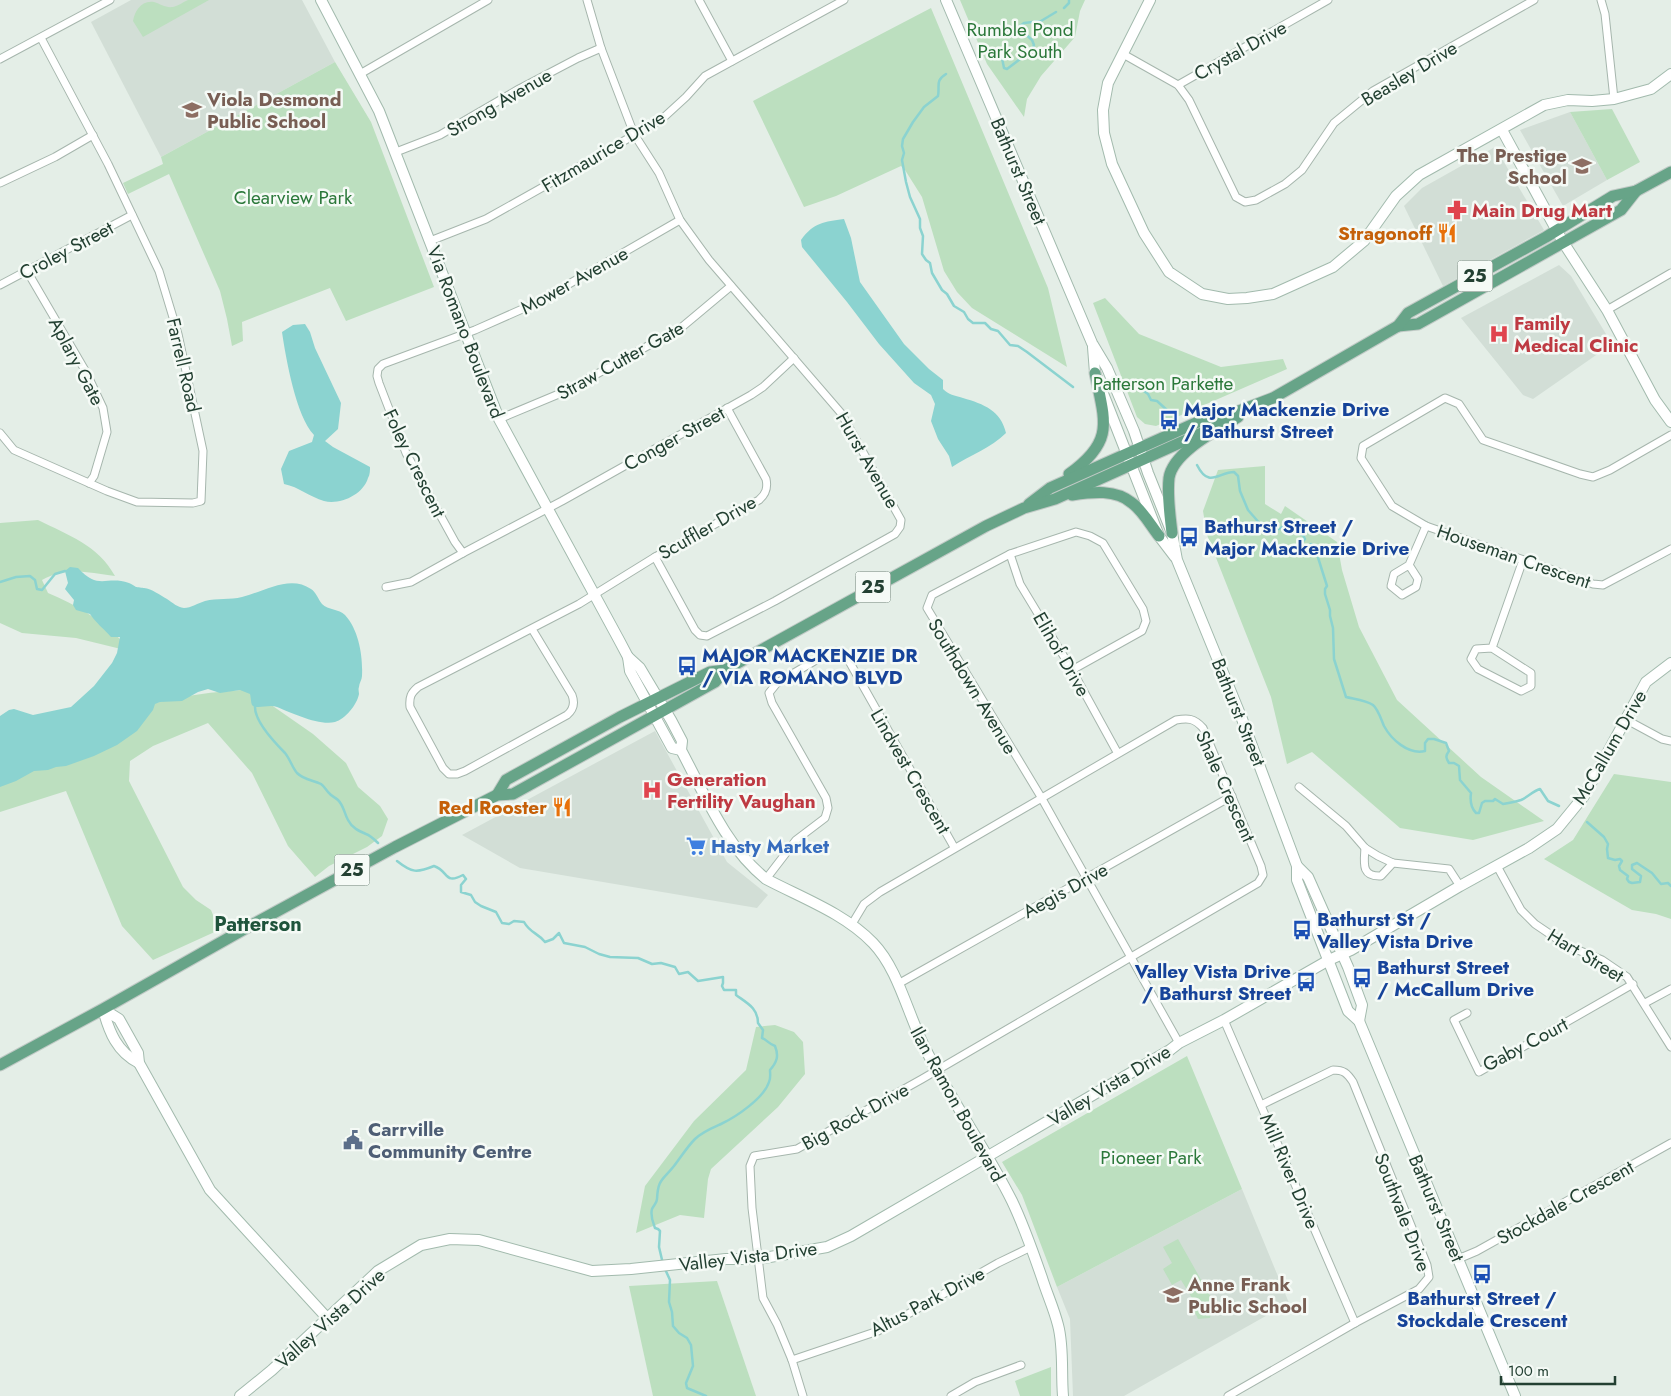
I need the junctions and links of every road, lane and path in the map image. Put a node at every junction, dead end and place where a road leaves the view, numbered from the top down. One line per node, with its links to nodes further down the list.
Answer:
1 (110, 0): 12 (street)
2 (321, 0): 17 (street, Via Romano Boulevard)
3 (488, 0): 17 (street)
4 (587, 0): 13 (street, Hurst Avenue)
5 (699, 0): 16 (street)
6 (844, 0): 16 (street, Fitzmaurice Drive)
7 (946, 0): 40 (street, Bathurst Street)
8 (1150, 0): 14 (street)
9 (1328, 0): 19 (street, Crystal Drive)
10 (1534, 0): 19 (street, Beasley Drive)
11 (1601, 0): 20 (street)
12 (41, 38): 15 (street); 23 (street, Farrell Road)
13 (601, 48): 22 (street, Hurst Avenue); 24 (street, Strong Avenue)
14 (1123, 54): 19 (street, Beasley Drive); 21 (street)
15 (0, 59)
16 (732, 61): 22 (street, Fitzmaurice Drive)
17 (360, 74): 24 (street, Via Romano Boulevard)
18 (1671, 74): 20 (street)
19 (1178, 84)
20 (1614, 99): 21 (street)
21 (1502, 130): 30 (street)
22 (634, 134): 29 (street, Hurst Avenue); 31 (street, Fitzmaurice Drive)
23 (93, 135): 26 (street); 28 (street, Farrell Road)
24 (396, 152): 31 (street, Via Romano Boulevard)
25 (1671, 172): 27 (main road, 25)
26 (0, 183)
27 (1636, 192): 30 (main road, 25); 32 (main road, 25)
28 (132, 215): 33 (street, Croley Street); 51 (street, Farrell Road)
29 (680, 220): 36 (street, Hurst Avenue); 39 (street, Mower Avenue)
30 (1556, 230): 32 (street); 38 (main road, 25)
31 (430, 241): 39 (street, Via Romano Boulevard)
32 (1563, 242): 37 (street); 38 (main road, 25)
33 (27, 270): 35 (street, Croley Street); 51 (street, Aplary Gate)
34 (1671, 273): 37 (street)
35 (0, 286)
36 (731, 286): 41 (street, Hurst Avenue); 45 (street, Straw Cutter Gate)
37 (1607, 310): 46 (street)
38 (1398, 326): 43 (main road, 25)
39 (465, 333): 45 (street, Via Romano Boulevard); 60 (street, Foley Crescent)
40 (1092, 343): 42 (street, Bathurst Street); 49 (street, Bathurst Street)
41 (794, 358): 44 (street, Conger Street); 62 (street, Hurst Avenue)
42 (1095, 373): 50 (street, Bathurst Street); 52 (main road)
43 (1253, 406): 49 (main road, 25); 57 (main road)
44 (727, 408): 55 (street, Conger Street); 62 (street, Scuffler Drive)
45 (499, 419): 55 (street, Via Romano Boulevard)
46 (1671, 422)
47 (0, 433): 51 (street, Farrell Road)
48 (1671, 435): 56 (street, Houseman Crescent)
49 (1141, 453): 50 (main road, 25); 57 (street, Bathurst Street)
50 (1129, 459): 52 (main road, 25); 53 (main road, 25); 58 (street, Bathurst Street)
51 (90, 483)
52 (1050, 488): 54 (main road, 25)
53 (1061, 496): 54 (main road, 25); 58 (main road)
54 (1024, 508): 71 (main road, 25)
55 (547, 509): 60 (street); 67 (street, Via Romano Boulevard)
56 (1426, 526): 64 (street, Houseman Crescent); 65 (street)
57 (1172, 533): 63 (street, Bathurst Street)
58 (1159, 536): 63 (street, Bathurst Street)
59 (1671, 549): 64 (street, Houseman Crescent)
60 (463, 553): 66 (street)
61 (1010, 554): 72 (street, Elihof Drive); 72 (street, Southdown Avenue); 83 (street, Southdown Avenue)
62 (655, 557): 67 (street, Scuffler Drive)
63 (1177, 560): 87 (street, Bathurst Street)
64 (1522, 560): 69 (street)
65 (1409, 564): 65 (street)
66 (386, 587)
67 (594, 595): 68 (street, Scuffler Drive); 73 (street, Via Romano Boulevard)
68 (532, 629): 68 (street, Scuffler Drive)
69 (1492, 648): 69 (street)
70 (1671, 663): 76 (street, McCallum Drive)
71 (725, 670): 73 (main road, 25); 74 (main road, 25)
72 (1072, 670): 79 (street, Elihof Drive)
73 (652, 700): 74 (street, Via Romano Boulevard); 75 (street, Ilan Ramon Boulevard); 81 (main road, 25)
74 (665, 710): 75 (main road, 25); 78 (street, Ilan Ramon Boulevard)
75 (654, 716): 78 (street, Ilan Ramon Boulevard); 81 (main road, 25)
76 (1625, 720): 77 (street); 88 (street, McCallum Drive)
77 (1671, 741)
78 (681, 750): 90 (street, Ilan Ramon Boulevard)
79 (1118, 752): 82 (street, Shale Crescent); 83 (street, Shale Crescent)
80 (1299, 787): 85 (street)
81 (497, 795): 100 (main road, 25)
82 (1232, 796): 89 (street, Aegis Drive); 94 (street, Shale Crescent)
83 (1040, 798): 84 (street, Shale Crescent); 89 (street, Southdown Avenue)
84 (954, 847): 90 (street, Lindvest Crescent); 92 (street, Shale Crescent)
85 (1365, 848): 86 (street); 86 (street)
86 (1393, 863): 91 (street)
87 (1297, 866): 93 (street, Bathurst Street); 95 (street, Bathurst Street)
88 (1497, 866): 91 (street, McCallum Drive); 97 (street, Hart Street)
89 (1086, 878): 94 (street, Southdown Avenue); 96 (street, Aegis Drive)
90 (766, 879): 92 (street, Ilan Ramon Boulevard)
91 (1460, 886): 93 (street, McCallum Drive)
92 (852, 924): 96 (street, Ilan Ramon Boulevard)
93 (1342, 954): 95 (street, McCallum Drive); 103 (street, Bathurst Street)
94 (1131, 957): 104 (street, Southdown Avenue); 108 (street, Shale Crescent)
95 (1329, 960): 102 (street, Valley Vista Drive); 103 (street, Bathurst Street)
96 (898, 984): 108 (street, Ilan Ramon Boulevard)
97 (1633, 984): 99 (street, Hart Street); 101 (street, Gaby Court)
98 (1671, 989): 99 (street)
99 (1644, 1003): 105 (street, Hart Street)
100 (103, 1009): 106 (street); 106 (street); 107 (main road, 25)
101 (1467, 1013)
102 (1224, 1020): 104 (street, Valley Vista Drive); 109 (street, Mill River Drive)
103 (1360, 1021): 114 (street, Bathurst Street)
104 (1179, 1043): 111 (street, Valley Vista Drive)
105 (1671, 1047)
106 (138, 1064): 115 (street)
107 (0, 1065)
108 (936, 1071): 111 (street, Ilan Ramon Boulevard); 113 (street, Big Rock Drive)
109 (1261, 1104): 116 (street, Mill River Drive); 116 (street, Southvale Drive)
110 (1671, 1143): 114 (street, Stockdale Crescent)
111 (987, 1156): 112 (street, Ilan Ramon Boulevard); 113 (street, Valley Vista Drive)
112 (1031, 1247): 117 (street, Altus Park Drive); 122 (street, Ilan Ramon Boulevard)
113 (758, 1259): 115 (street, Valley Vista Drive); 117 (street)
114 (1458, 1259): 124 (street, Bathurst Street)
115 (328, 1319): 119 (street, Valley Vista Drive)
116 (1355, 1323): 123 (street, Southvale Drive)
117 (792, 1360): 120 (street)
118 (1021, 1365): 121 (street)
119 (240, 1396)
120 (803, 1396)
121 (951, 1396)
122 (1063, 1396)
123 (1228, 1396)
124 (1515, 1396)

